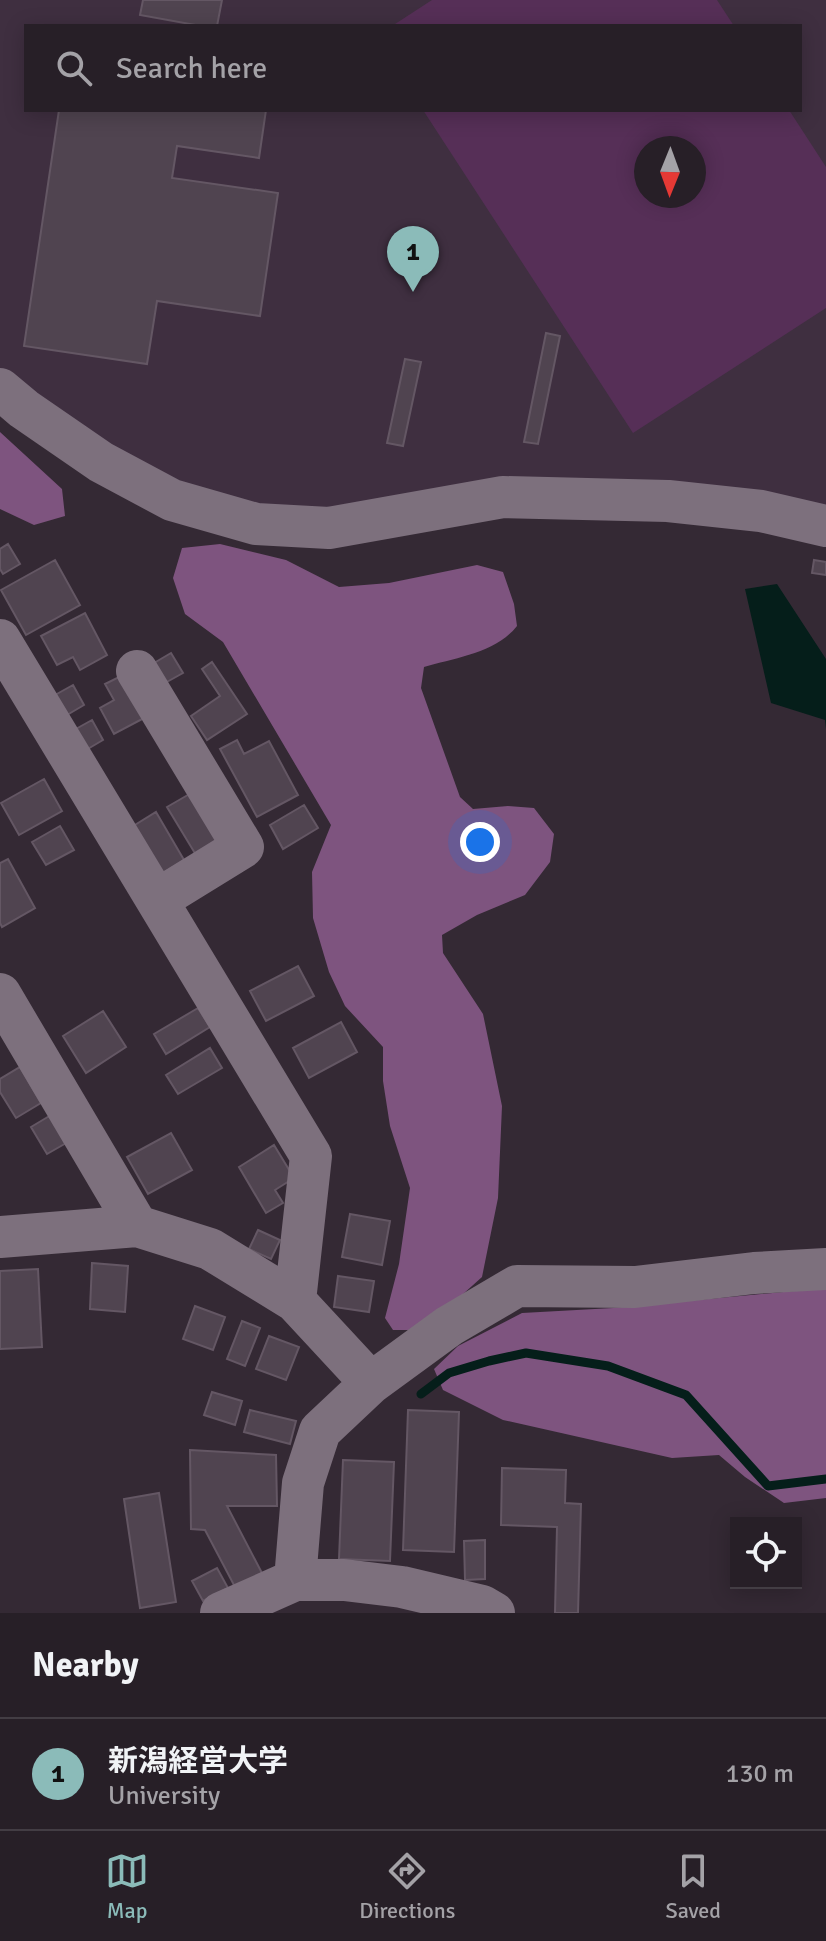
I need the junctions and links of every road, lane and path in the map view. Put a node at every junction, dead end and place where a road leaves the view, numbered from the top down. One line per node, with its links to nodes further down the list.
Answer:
1 (0, 389): 2 (street)
2 (826, 526)
3 (0, 640): 5 (street)
4 (137, 671): 5 (street)
5 (157, 900): 10 (street)
6 (0, 994): 7 (street)
7 (137, 1226): 8 (street); 10 (street)
8 (0, 1237)
9 (826, 1269): 11 (street)
10 (295, 1301): 11 (street)
11 (371, 1383): 12 (street)
12 (295, 1580): 13 (street); 14 (street)
13 (221, 1613)
14 (494, 1613)

